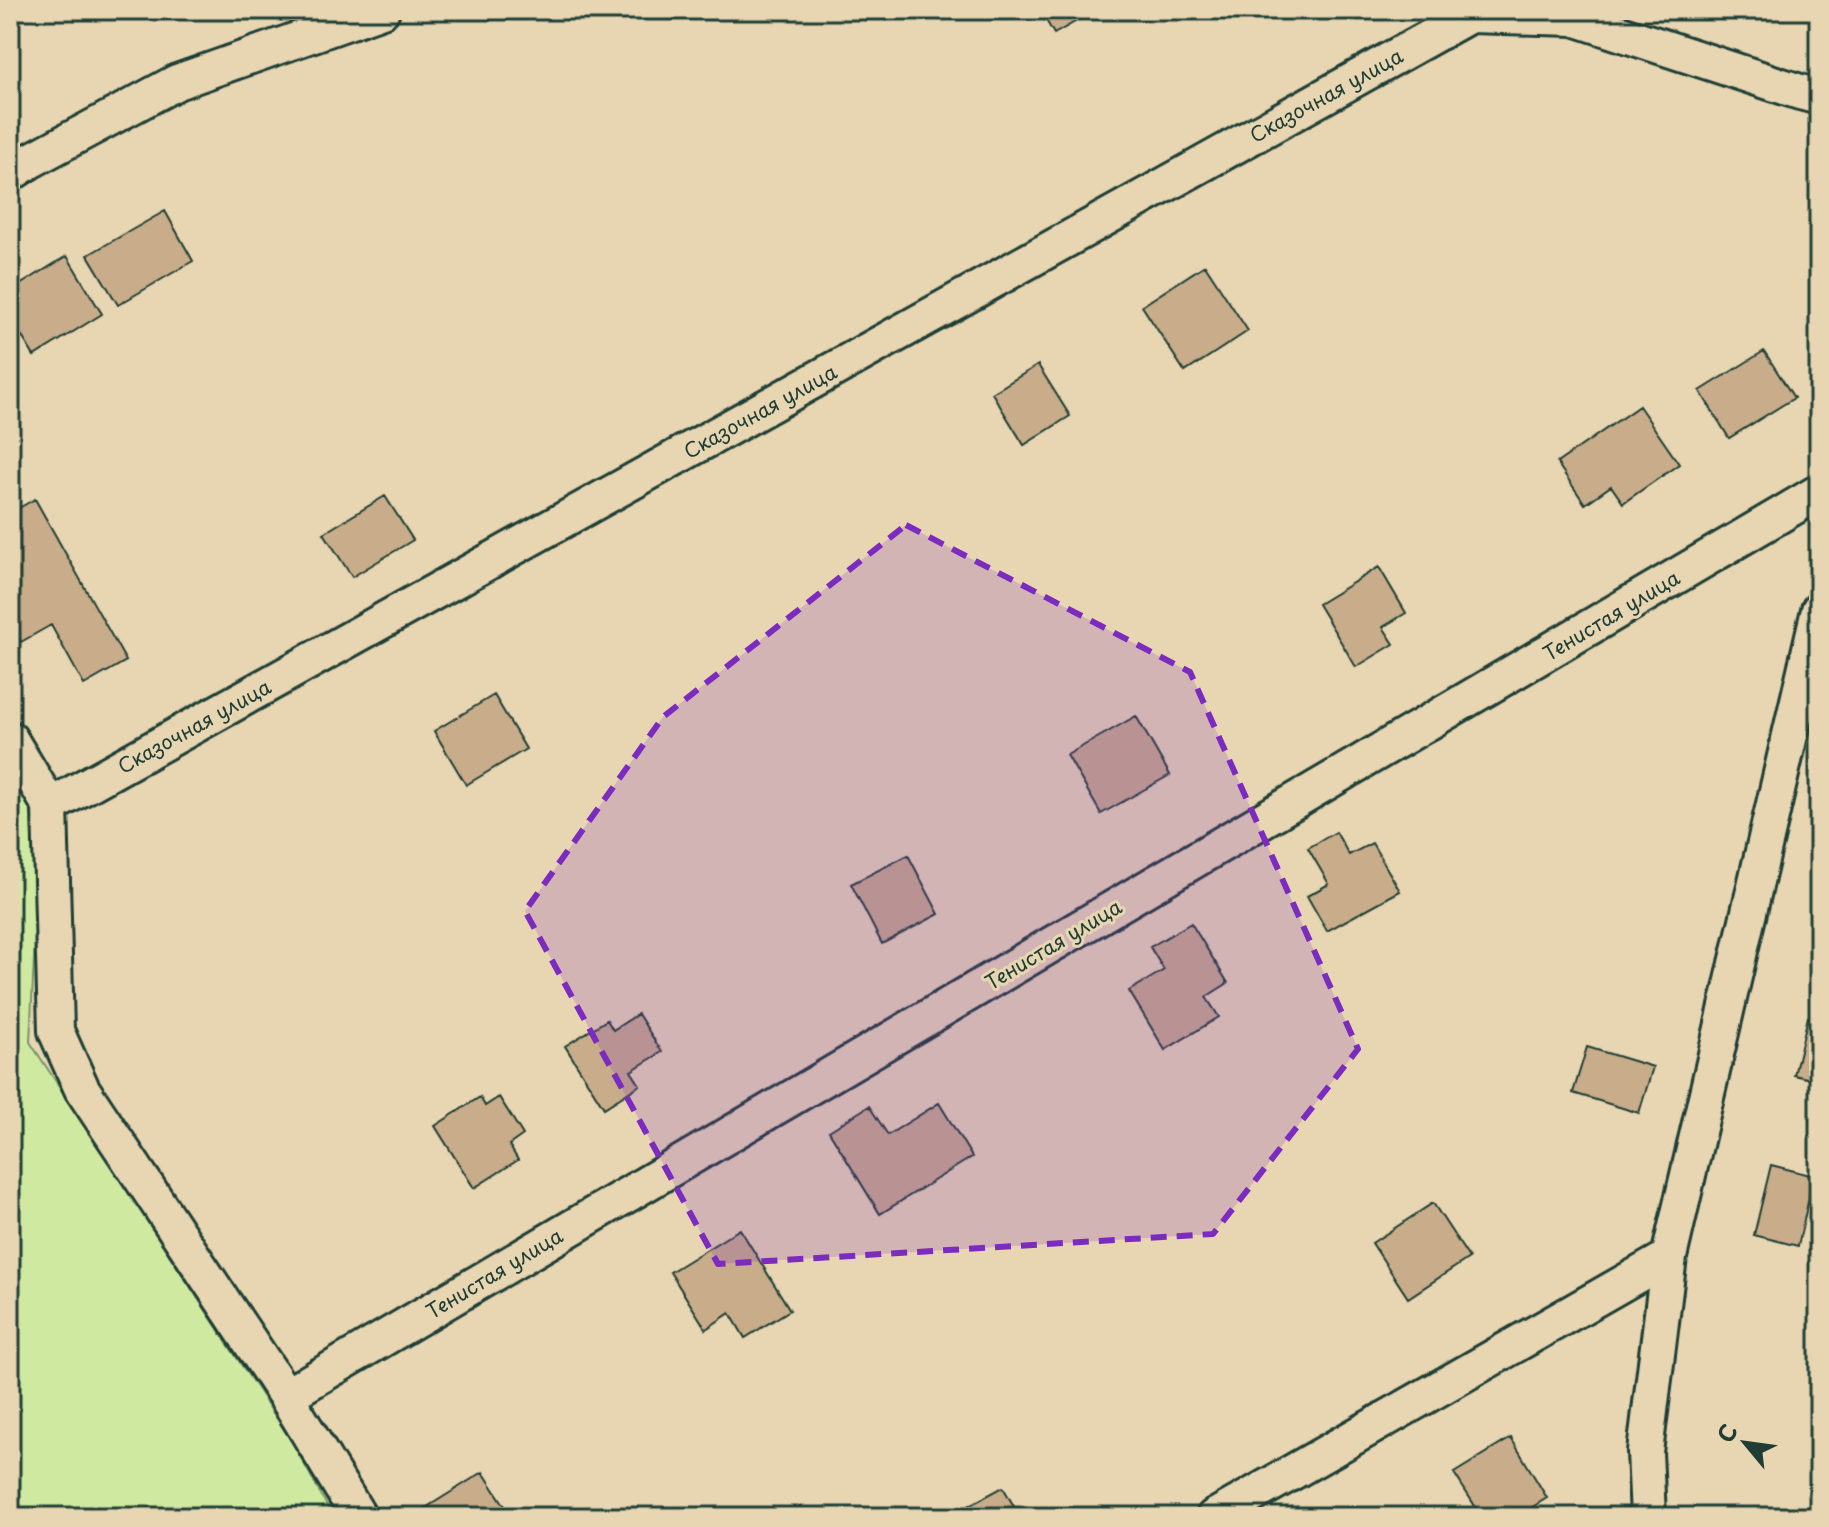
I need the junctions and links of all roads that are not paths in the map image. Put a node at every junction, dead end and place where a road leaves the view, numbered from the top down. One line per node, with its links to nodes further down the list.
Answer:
1 (382, 10): 5 (street)
2 (1468, 13): 3 (street); 9 (street, Сказочная улица)
3 (1577, 14): 4 (street)
4 (1819, 97)
5 (10, 174)
6 (1819, 492): 11 (street, Тенистая улица)
7 (1819, 610): 10 (street)
8 (10, 739): 9 (street)
9 (50, 806): 11 (street)
10 (1669, 1257): 13 (street); 14 (street)
11 (286, 1396): 12 (street)
12 (359, 1517)
13 (1214, 1517)
14 (1648, 1517)

